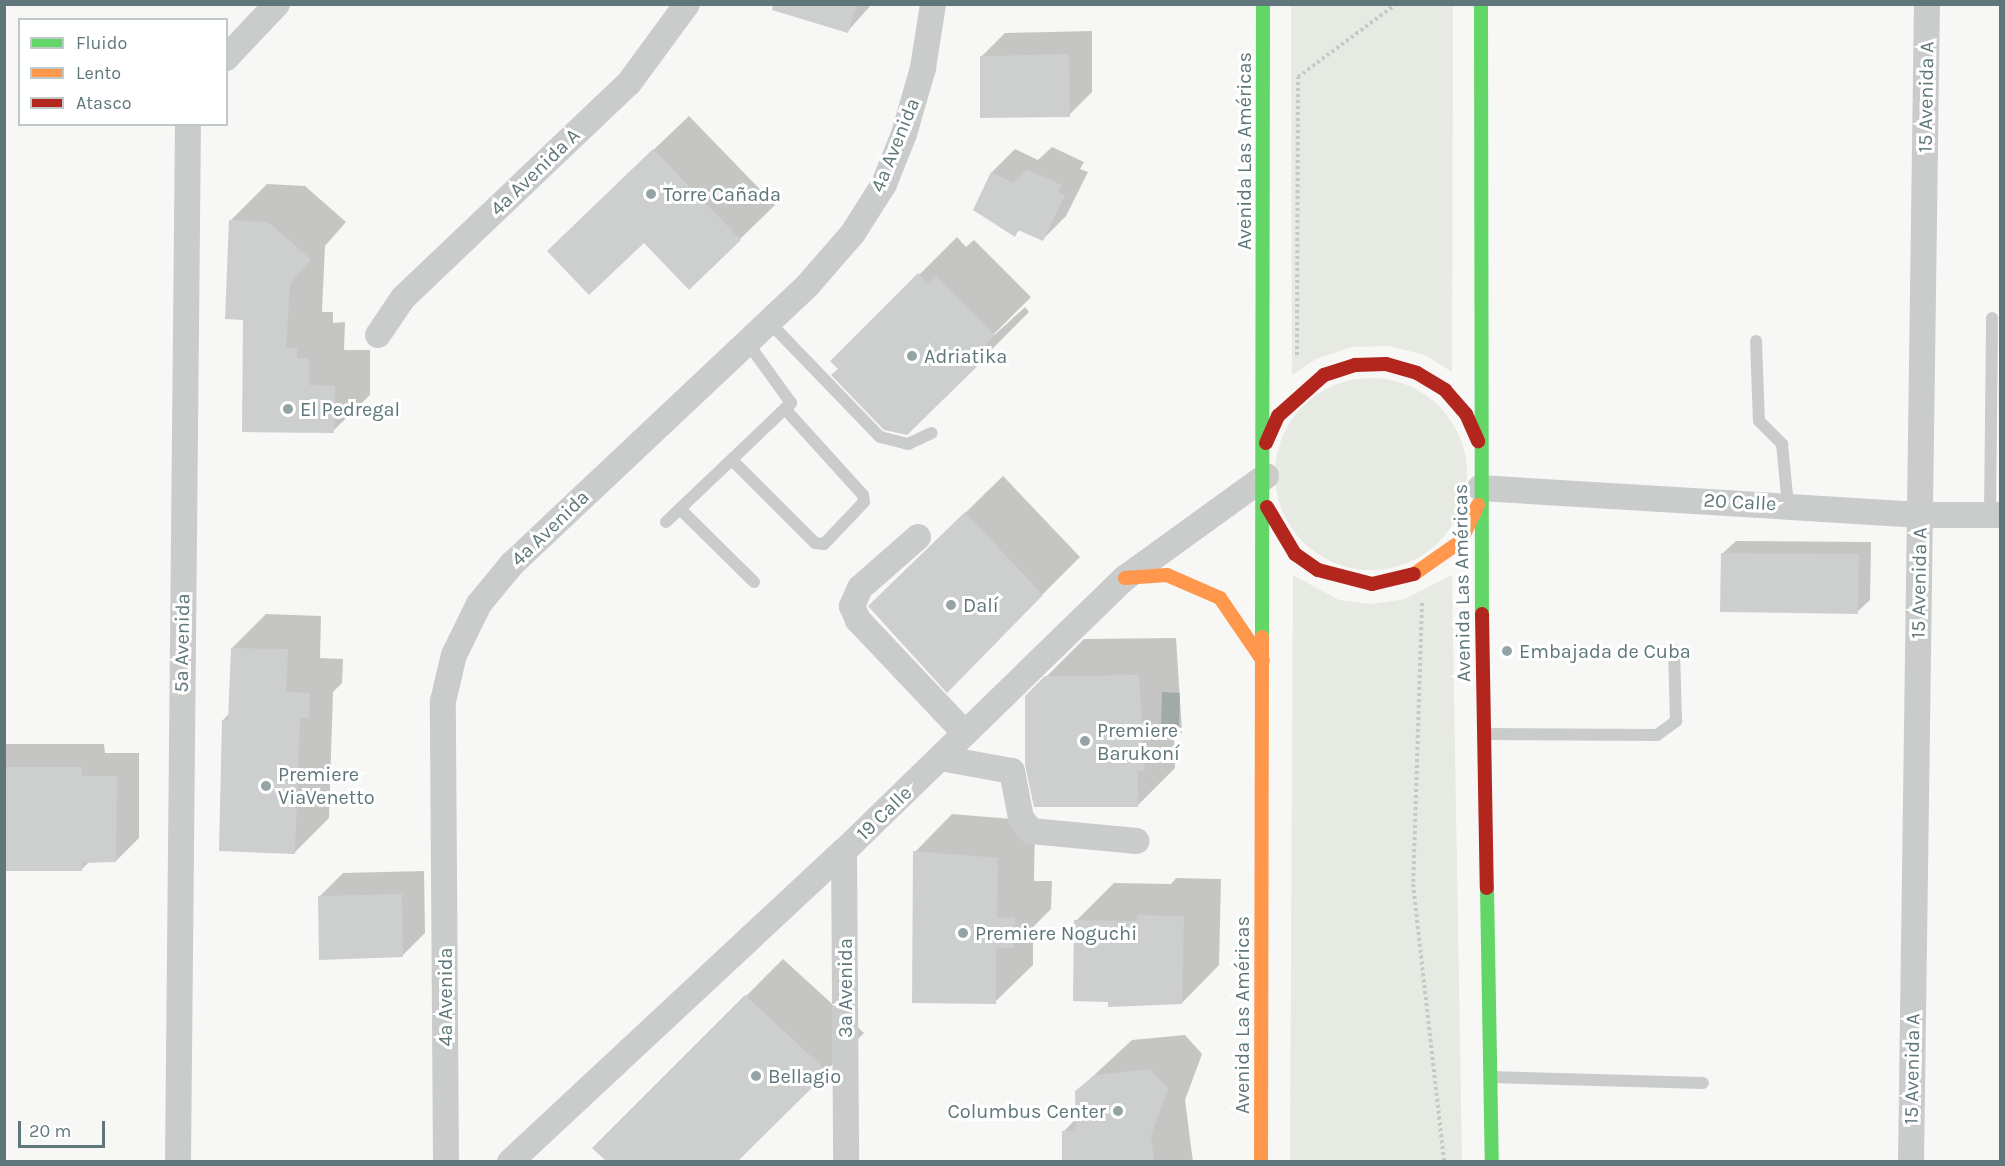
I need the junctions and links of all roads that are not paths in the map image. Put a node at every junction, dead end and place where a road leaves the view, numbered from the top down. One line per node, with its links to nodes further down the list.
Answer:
1 (277, 4): 7 (street)
2 (687, 4): 11 (street, 4a Avenida A)
3 (933, 4): 10 (street, 4a Avenida)
4 (1263, 4): 17 (main road, Avenida Las Américas)
5 (1481, 4): 16 (main road, Avenida Las Américas)
6 (1927, 4): 24 (street, 15 Avenida A)
7 (228, 56)
8 (188, 126): 39 (street, 5a Avenida)
9 (1992, 318): 25 (lane)
10 (769, 322): 13 (street, 4a Avenida); 15 (lane)
11 (378, 335)
12 (1756, 340): 21 (lane)
13 (747, 342): 14 (lane); 40 (street, 4a Avenida)
14 (786, 410): 18 (lane); 18 (lane)
15 (932, 433)
16 (1479, 443): 17 (main road); 20 (main road, Avenida Las Américas)
17 (1266, 445): 19 (main road, Avenida Las Américas)
18 (733, 461): 23 (lane)
19 (1266, 476): 22 (main road, Avenida Las Américas); 28 (street, 19 Calle)
20 (1480, 494): 21 (street, 20 Calle); 22 (main road); 33 (main road, Avenida Las Américas)
21 (1788, 505): 24 (street, 20 Calle)
22 (1266, 506): 31 (main road, Avenida Las Américas)
23 (680, 508): 26 (lane); 29 (lane)
24 (1920, 515): 25 (street, 20 Calle); 45 (street, 15 Avenida A)
25 (1995, 515)
26 (666, 522)
27 (918, 537): 32 (street)
28 (1125, 578): 31 (main road); 32 (street, 19 Calle)
29 (754, 582)
30 (1674, 650): 33 (lane)
31 (1263, 661): 43 (main road, Avenida Las Américas)
32 (965, 733): 34 (street, 19 Calle)
33 (1484, 734): 37 (main road, Avenida Las Américas)
34 (940, 758): 35 (street); 36 (street, 19 Calle)
35 (1137, 841)
36 (844, 851): 41 (street, 19 Calle); 42 (street, 3a Avenida)
37 (1489, 1077): 38 (lane); 44 (main road, Avenida Las Américas)
38 (1703, 1083)
39 (178, 1161)
40 (446, 1161)
41 (510, 1161)
42 (846, 1161)
43 (1262, 1161)
44 (1492, 1161)
45 (1911, 1161)

